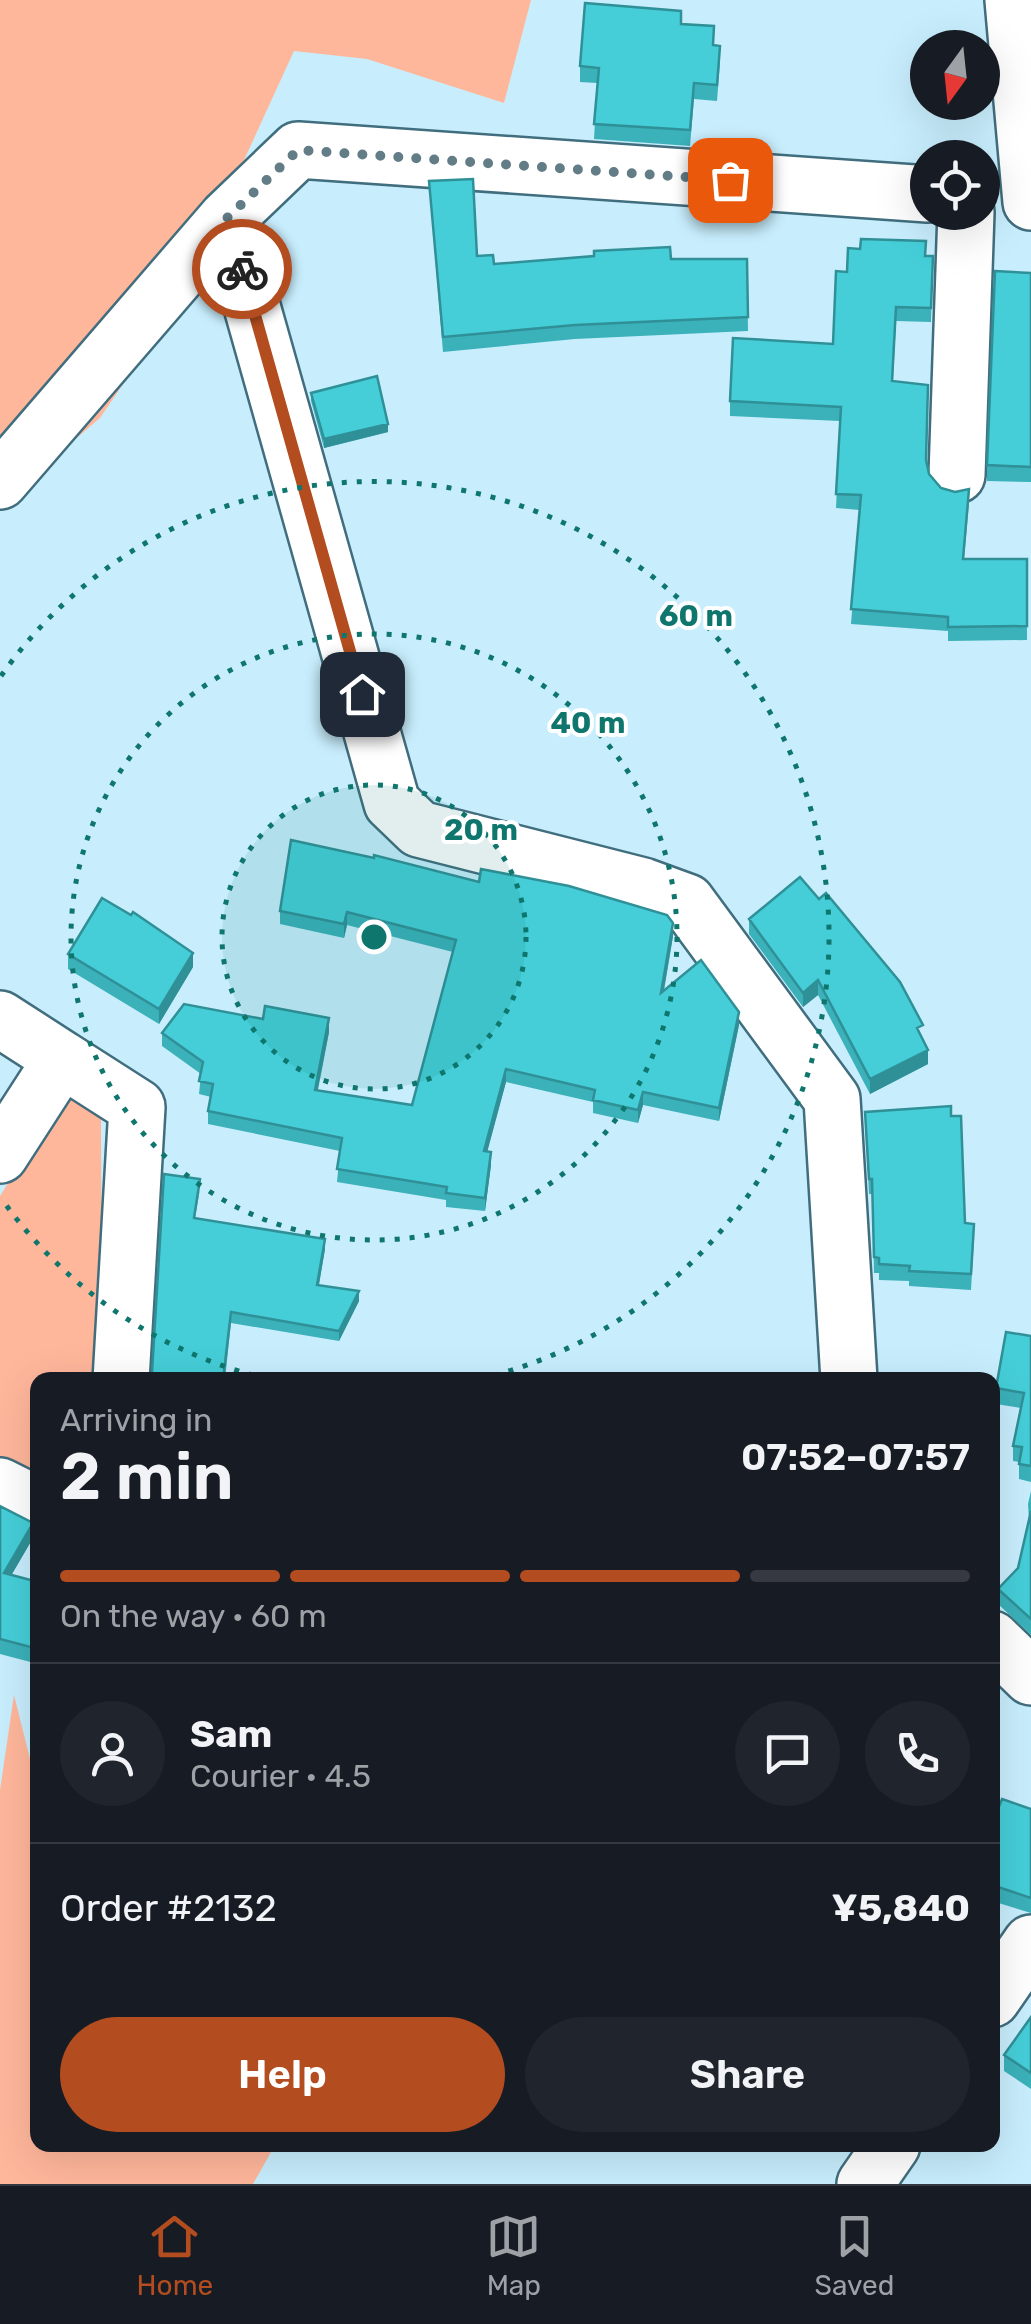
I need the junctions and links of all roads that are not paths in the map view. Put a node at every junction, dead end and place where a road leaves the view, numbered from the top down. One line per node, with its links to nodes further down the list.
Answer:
1 (1013, 0): 4 (street)
2 (910, 193): 5 (street)
3 (1000, 199): 4 (street)
4 (1031, 202)
5 (227, 218): 8 (street); 13 (street)
6 (965, 230): 7 (street)
7 (957, 474)
8 (0, 480)
9 (0, 1020): 10 (street)
10 (62, 1059): 11 (street); 12 (street)
11 (0, 1156)
12 (122, 1372)
13 (849, 1372)
14 (0, 1486): 15 (street)
15 (30, 1501)
16 (1000, 1646): 17 (street)
17 (1031, 1676)
18 (1031, 1943): 19 (street)
19 (1000, 1988)
20 (887, 2152): 21 (street)
21 (865, 2184)

